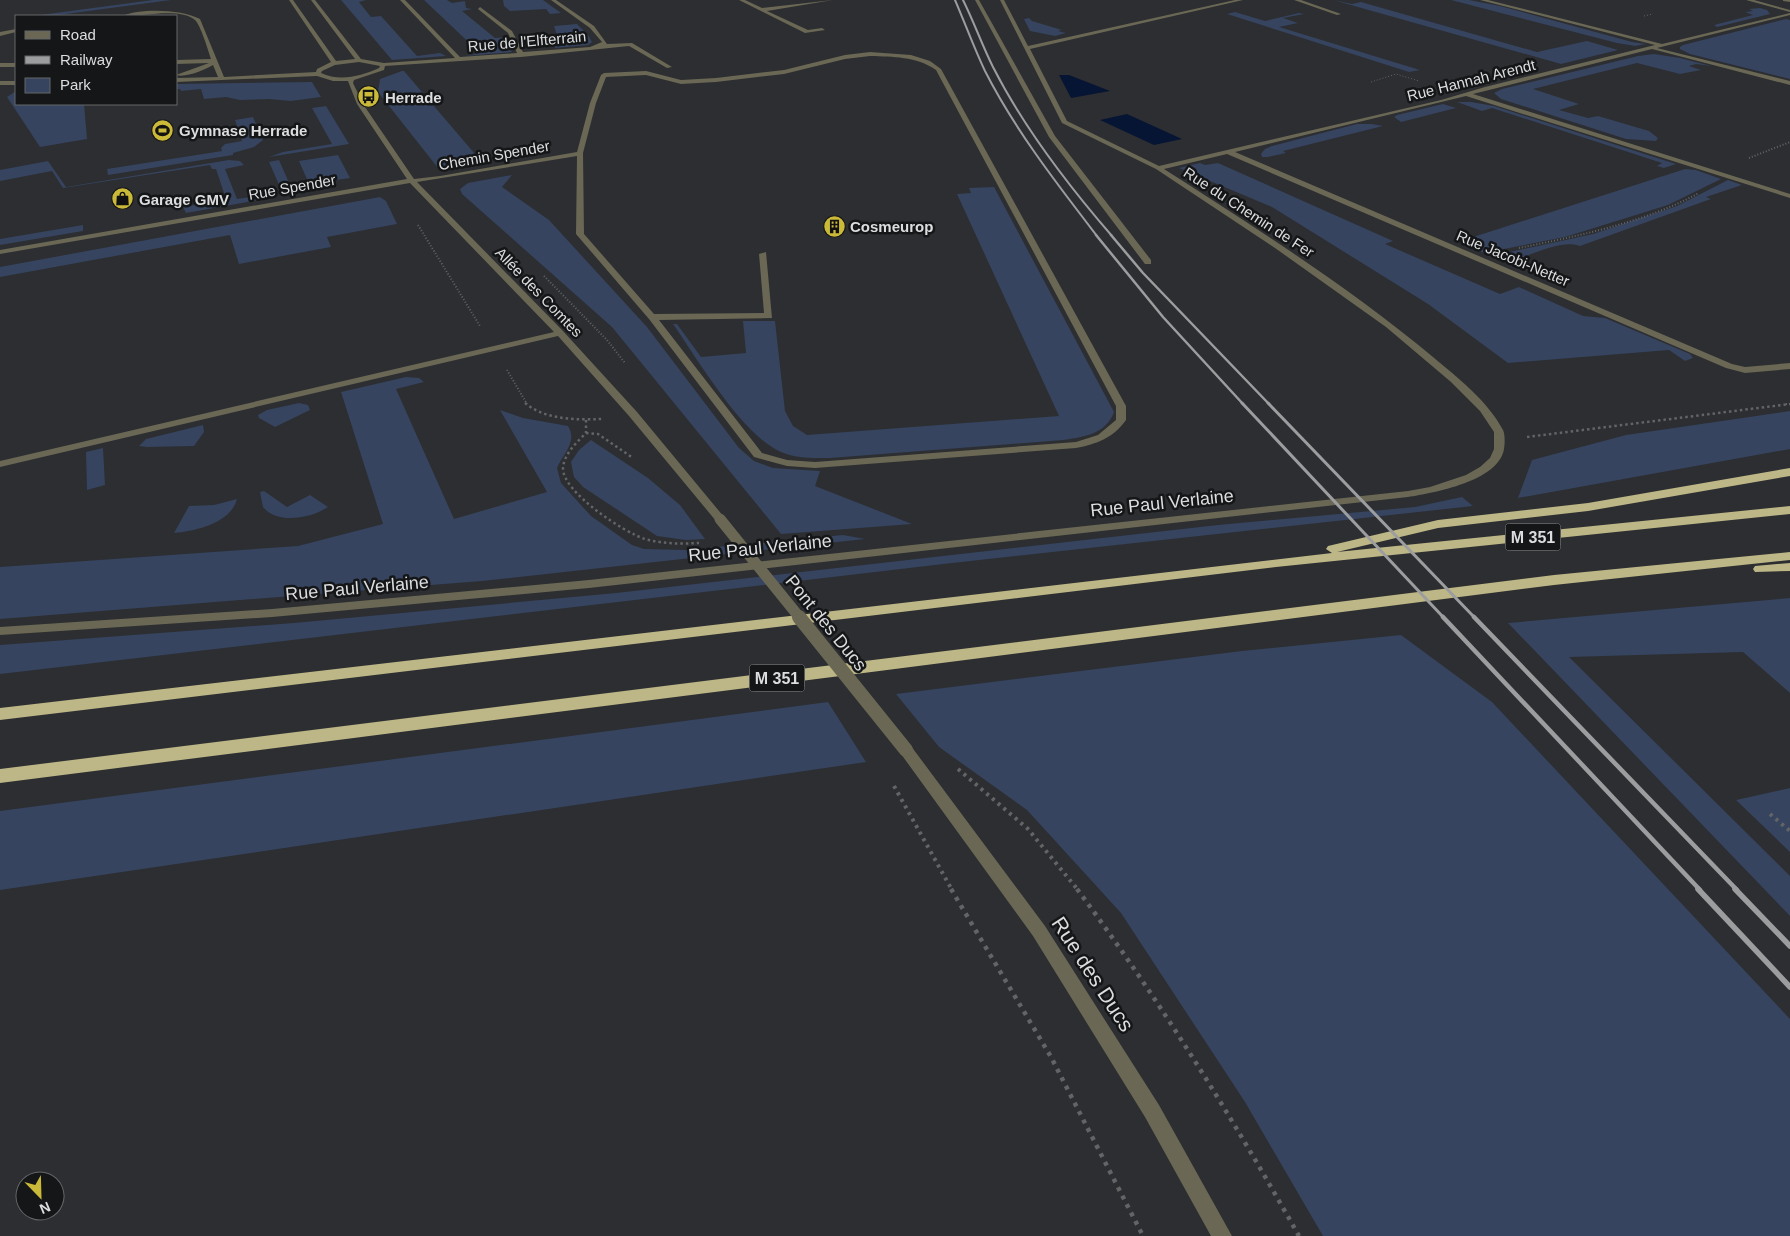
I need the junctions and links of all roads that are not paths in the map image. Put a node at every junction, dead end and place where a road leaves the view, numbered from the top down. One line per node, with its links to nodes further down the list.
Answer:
1 (291, 0): 34 (street)
2 (313, 0): 31 (street)
3 (402, 0): 30 (street)
4 (552, 0): 26 (street, Rue de l'Elfterrain)
5 (741, 0): 18 (street)
6 (831, 0): 18 (street)
7 (977, 0): 55 (street)
8 (1002, 0): 27 (street, Rue du Chemin de Fer)
9 (1241, 0): 27 (street)
10 (1296, 0): 20 (street)
11 (1482, 0): 25 (street)
12 (1748, 0): 19 (street)
13 (1768, 0): 16 (street)
14 (1785, 0): 15 (street)
15 (1790, 1)
16 (1790, 6)
17 (480, 8): 29 (street)
18 (762, 10): 22 (street)
19 (1790, 13): 25 (street, Rue Hannah Arendt)
20 (1339, 14)
21 (139, 15): 32 (street)
22 (822, 30)
23 (15, 32): 24 (street)
24 (0, 34)
25 (1662, 45): 28 (street, Rue Hannah Arendt)
26 (600, 46): 29 (street, Rue de l'Elfterrain); 38 (street)
27 (1027, 48): 50 (street, Rue du Chemin de Fer)
28 (1651, 48): 46 (street); 47 (street, Rue Hannah Arendt)
29 (521, 55): 30 (street, Rue de l'Elfterrain)
30 (459, 59): 35 (street, Rue de l'Elfterrain)
31 (359, 60): 34 (street); 35 (street)
32 (216, 61): 33 (street); 40 (street); 42 (street)
33 (178, 62)
34 (334, 63): 39 (street)
35 (383, 64): 41 (street)
36 (0, 65): 37 (street)
37 (15, 65)
38 (669, 67)
39 (318, 74): 41 (street); 42 (street)
40 (178, 75)
41 (351, 78): 51 (street, Allée des Comtes)
42 (222, 79): 43 (street)
43 (178, 80)
44 (0, 83): 45 (street)
45 (15, 83)
46 (1790, 83)
47 (1466, 94): 48 (street, Rue Hannah Arendt); 52 (street)
48 (1229, 152): 50 (street, Rue Hannah Arendt); 58 (street, Rue Jacobi-Netter)
49 (580, 153): 51 (street, Chemin Spender); 56 (street); 56 (street)
50 (1158, 168): 59 (street, Rue du Chemin de Fer)
51 (412, 181): 53 (street, Rue Spender); 57 (street, Allée des Comtes)
52 (1790, 196)
53 (0, 252)
54 (763, 254): 56 (street)
55 (1148, 262)
56 (652, 317)
57 (560, 333): 60 (street); 63 (street, Allée des Comtes)
58 (1790, 366)
59 (1499, 441): 68 (street, Rue Paul Verlaine)
60 (0, 464)
61 (1790, 472): 65 (highway)
62 (1790, 510): 65 (highway, M 351)
63 (720, 519): 70 (street, Pont des Ducs, bridge)
64 (1790, 556): 67 (highway, M 351)
65 (1276, 563): 69 (highway, M 351)
66 (1790, 568): 67 (highway)
67 (1554, 580): 71 (highway, M 351)
68 (0, 631)
69 (0, 714)
70 (906, 750): 72 (street, Rue des Ducs)
71 (0, 776)
72 (1222, 1236)

